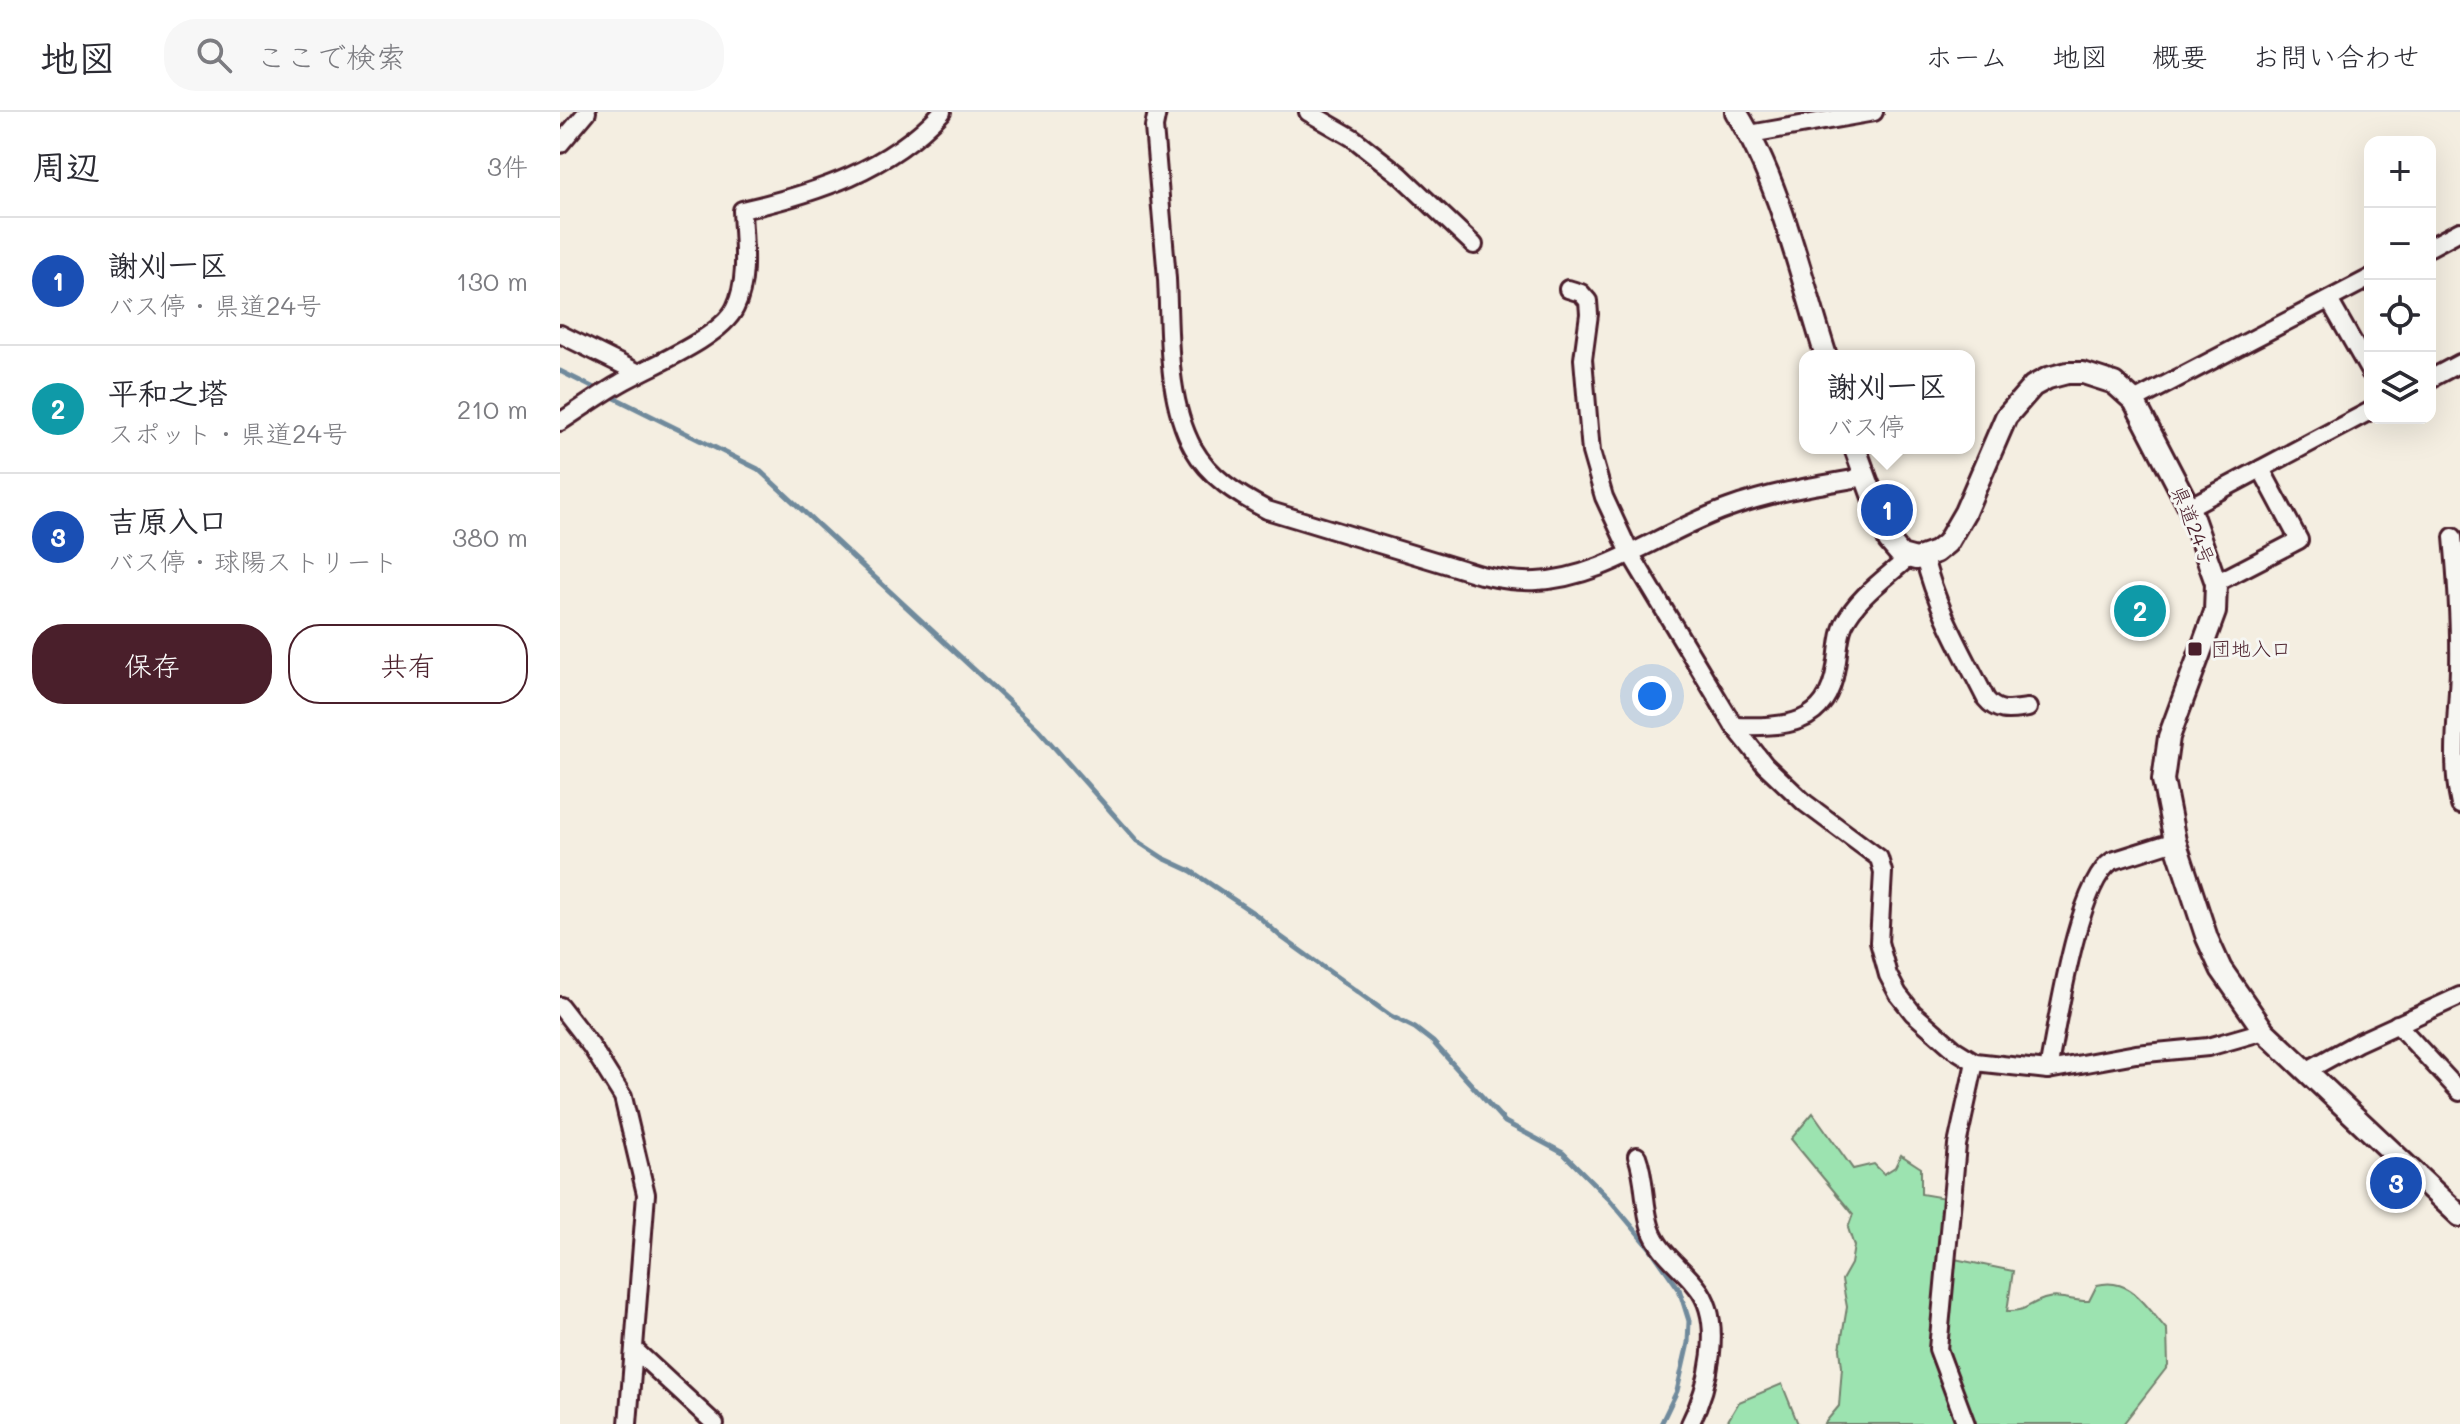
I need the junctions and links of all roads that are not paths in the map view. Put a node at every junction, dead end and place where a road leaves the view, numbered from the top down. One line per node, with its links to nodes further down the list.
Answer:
1 (587, 112): 8 (street)
2 (942, 112): 19 (street)
3 (1157, 112): 29 (street)
4 (1308, 112): 11 (street)
5 (1736, 112): 7 (main road)
6 (1874, 112): 7 (street)
7 (1750, 134): 16 (main road)
8 (560, 144)
9 (2460, 231): 10 (street)
10 (2436, 244)
11 (1474, 245)
12 (2366, 280): 14 (street)
13 (1568, 289): 29 (street)
14 (2329, 300): 17 (street); 21 (street)
15 (560, 334): 19 (street)
16 (1824, 350)
17 (2364, 361)
18 (2460, 363): 20 (street)
19 (639, 373): 23 (street)
20 (2436, 376)
21 (2134, 401): 27 (main road, 県道24号); 30 (main road, 県道24号)
22 (2364, 414): 25 (street)
23 (560, 422)
24 (1857, 454): 26 (main road)
25 (2261, 469): 27 (street); 31 (street)
26 (1865, 477): 29 (street); 30 (main road)
27 (2189, 507): 31 (main road, 県道24号)
28 (2453, 537): 32 (street)
29 (1630, 553): 34 (street)
30 (1916, 557): 33 (street); 34 (street)
31 (2216, 583): 37 (main road, 県道24号)
32 (2460, 663): 35 (street)
33 (2028, 708)
34 (1734, 726): 42 (street)
35 (2458, 775): 36 (street)
36 (2460, 805)
37 (2175, 841): 41 (main road, 県道24号); 43 (street)
38 (2460, 996): 40 (street)
39 (560, 1006): 48 (street)
40 (2397, 1024): 44 (street); 45 (street)
41 (2264, 1031): 43 (street); 44 (main road, 県道24号)
42 (1975, 1062): 43 (street); 52 (street)
43 (2048, 1070)
44 (2306, 1071): 47 (main road, 県道24号)
45 (2460, 1092)
46 (1637, 1156): 51 (street)
47 (2460, 1216)
48 (635, 1350): 49 (street); 50 (street)
49 (628, 1424)
50 (715, 1424)
51 (1690, 1424)
52 (1966, 1424)

